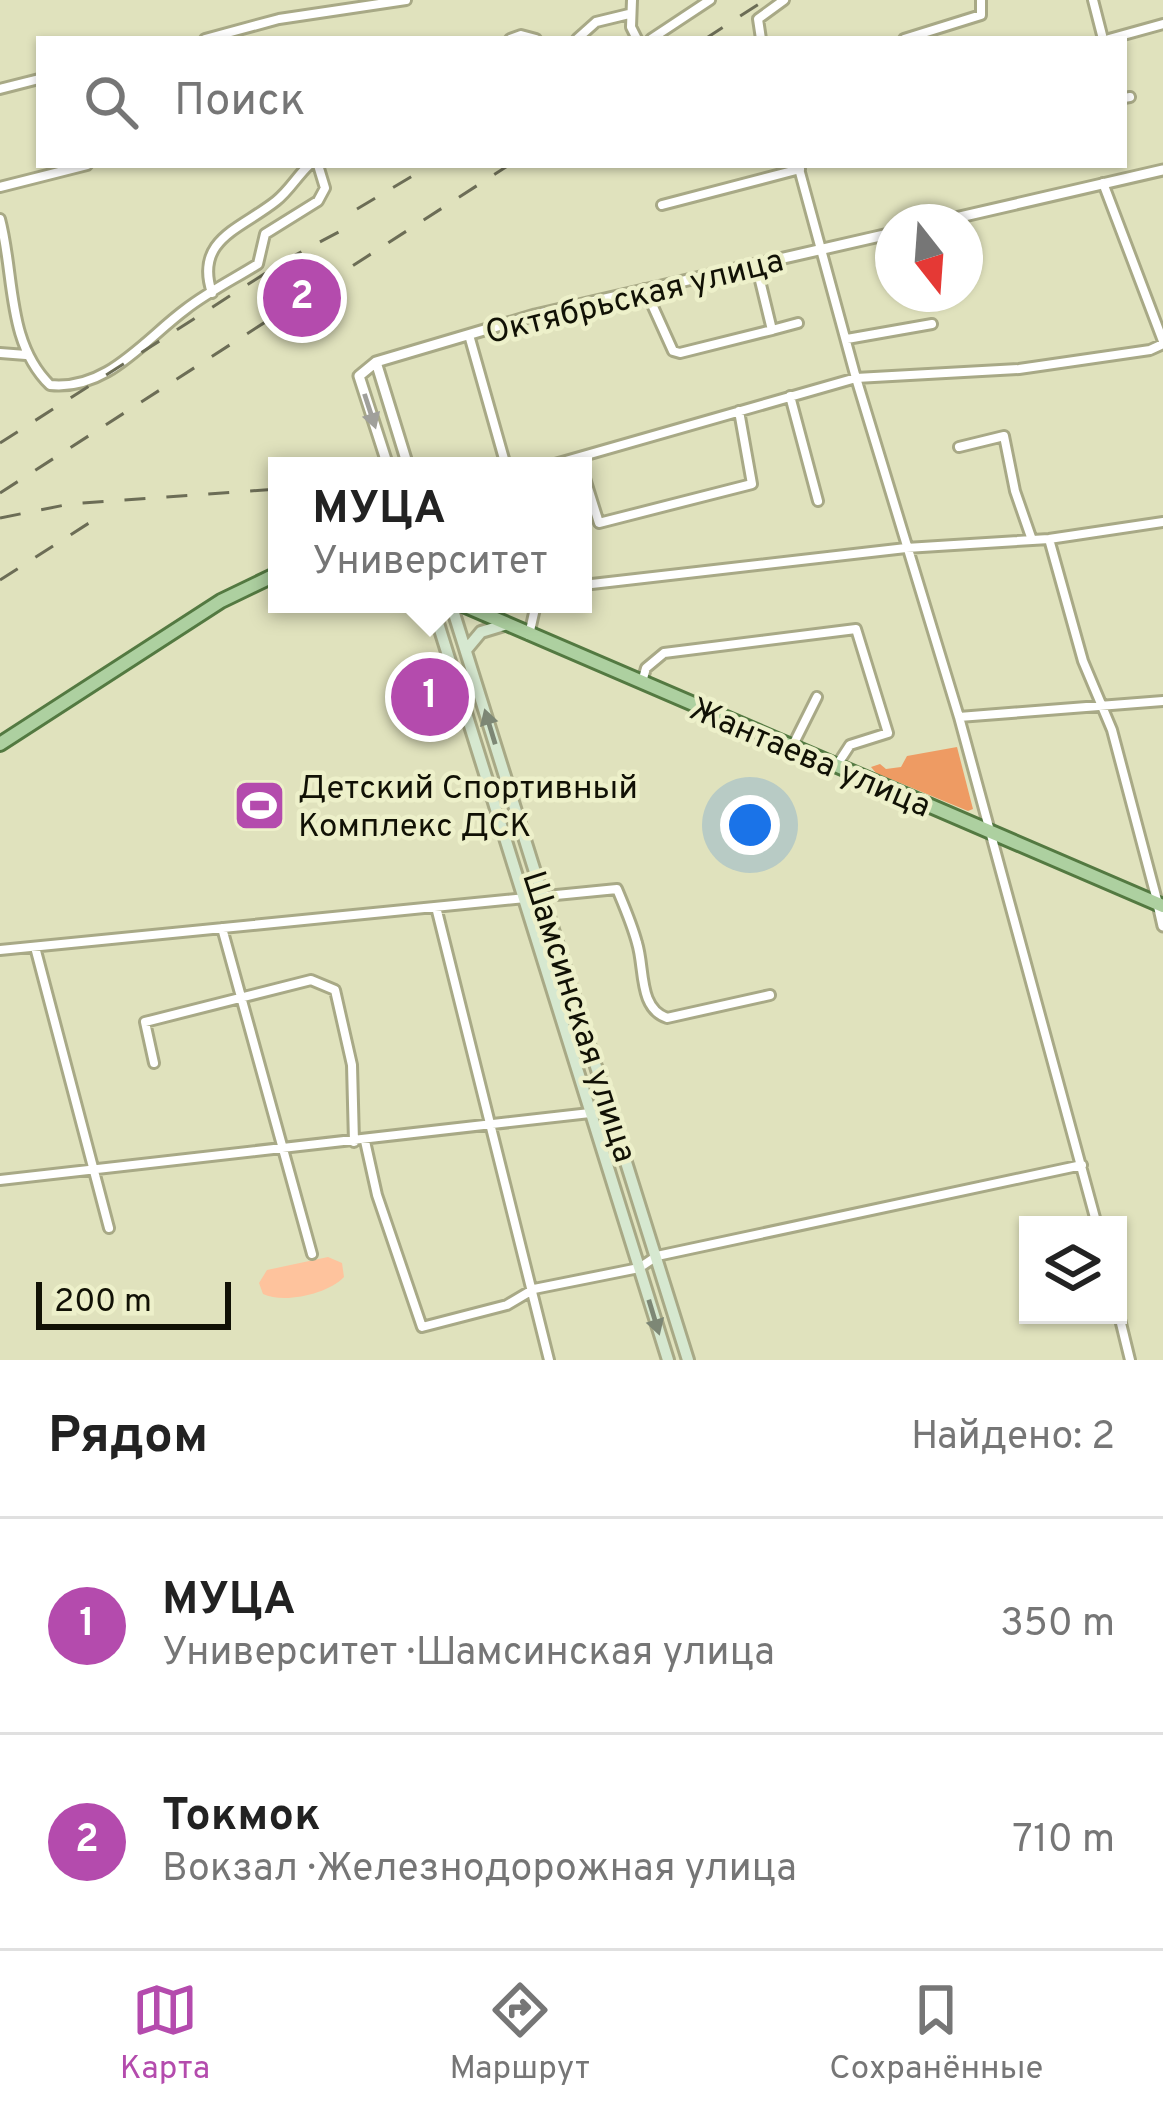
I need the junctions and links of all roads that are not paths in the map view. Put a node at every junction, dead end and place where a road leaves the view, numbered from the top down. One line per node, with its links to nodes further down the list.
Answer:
1 (406, 0): 9 (street)
2 (632, 0): 7 (street)
3 (710, 0): 12 (street)
4 (784, 0): 13 (street)
5 (981, 0): 14 (street)
6 (1093, 0): 15 (street)
7 (629, 14): 10 (street); 11 (street)
8 (1163, 24): 16 (street)
9 (235, 36)
10 (580, 36)
11 (636, 36)
12 (656, 36)
13 (760, 36)
14 (914, 36)
15 (1105, 36)
16 (1117, 36)
17 (36, 80): 18 (street)
18 (0, 89)
19 (75, 168): 26 (street)
20 (306, 168): 35 (street)
21 (320, 168): 35 (street)
22 (795, 168): 27 (street)
23 (799, 168): 32 (street)
24 (1163, 170): 25 (street)
25 (1103, 183): 28 (street); 41 (street)
26 (0, 187)
27 (662, 206)
28 (983, 211)
29 (0, 219): 30 (street)
30 (2, 232): 43 (street)
31 (875, 236): 32 (street, Октябрьская улица)
32 (823, 249): 33 (street, Октябрьская улица); 40 (street)
33 (756, 264): 34 (street, Октябрьская улица); 38 (street)
34 (645, 289): 38 (street); 39 (street, Октябрьская улица)
35 (212, 293): 43 (street)
36 (798, 323): 38 (street)
37 (932, 324): 40 (street)
38 (772, 330)
39 (469, 335): 44 (street, Октябрьская улица); 51 (street)
40 (847, 339): 45 (street)
41 (1163, 343): 45 (street)
42 (0, 353): 43 (street)
43 (26, 355)
44 (376, 362): 49 (street, one-way to 49); 50 (street)
45 (856, 378): 46 (street); 58 (street)
46 (790, 396): 47 (street); 54 (street)
47 (739, 411): 52 (street); 53 (street)
48 (959, 446): 57 (street)
49 (385, 457)
50 (405, 457)
51 (503, 457)
52 (592, 461)
53 (592, 501)
54 (818, 501)
55 (1163, 522): 56 (street)
56 (1049, 539): 57 (street); 71 (street)
57 (1032, 540): 58 (street)
58 (904, 548): 60 (street); 72 (street)
59 (268, 578): 73 (main road)
60 (592, 584)
61 (435, 613): 78 (main road, Шамсинская улица)
62 (454, 613): 67 (main road, Шамсинская улица)
63 (479, 613): 65 (main road, Жантаева улица)
64 (534, 613): 66 (street)
65 (504, 625): 66 (main road, Жантаева улица); 67 (main road)
66 (529, 635): 68 (main road, Жантаева улица)
67 (466, 650): 77 (main road, Шамсинская улица, one-way to 67)
68 (641, 683): 74 (main road, Жантаева улица); 75 (street)
69 (817, 697): 74 (street)
70 (1163, 701): 71 (street)
71 (1103, 708): 72 (street); 79 (street)
72 (959, 717): 76 (street)
73 (0, 744)
74 (792, 747): 75 (main road, Жантаева улица)
75 (836, 766): 76 (main road, Жантаева улица)
76 (989, 831): 79 (main road, Жантаева улица); 92 (street)
77 (543, 896): 78 (street); 85 (street); 98 (main road, Шамсинская улица)
78 (523, 898): 80 (street); 88 (main road, Шамсинская улица)
79 (1161, 905): 81 (street)
80 (436, 907): 82 (street); 89 (street)
81 (1163, 926)
82 (222, 928): 83 (street); 86 (street)
83 (34, 947): 84 (street); 93 (street)
84 (0, 950)
85 (770, 995)
86 (240, 996): 87 (street); 90 (street); 91 (street)
87 (154, 1063)
88 (590, 1113): 89 (street); 99 (main road, Шамсинская улица)
89 (492, 1125): 90 (street); 100 (street)
90 (360, 1142): 91 (street); 100 (street)
91 (282, 1149): 93 (street); 97 (street)
92 (1082, 1165): 95 (street); 98 (street)
93 (95, 1168): 94 (street); 96 (street)
94 (0, 1180)
95 (1095, 1216)
96 (109, 1228)
97 (312, 1254)
98 (657, 1256): 99 (street); 104 (main road, Шамсинская улица)
99 (639, 1268): 100 (street); 103 (main road, Шамсинская улица, one-way to 103)
100 (534, 1289): 102 (street)
101 (1121, 1324): 105 (street)
102 (549, 1360)
103 (668, 1360)
104 (688, 1360)
105 (1130, 1360)

